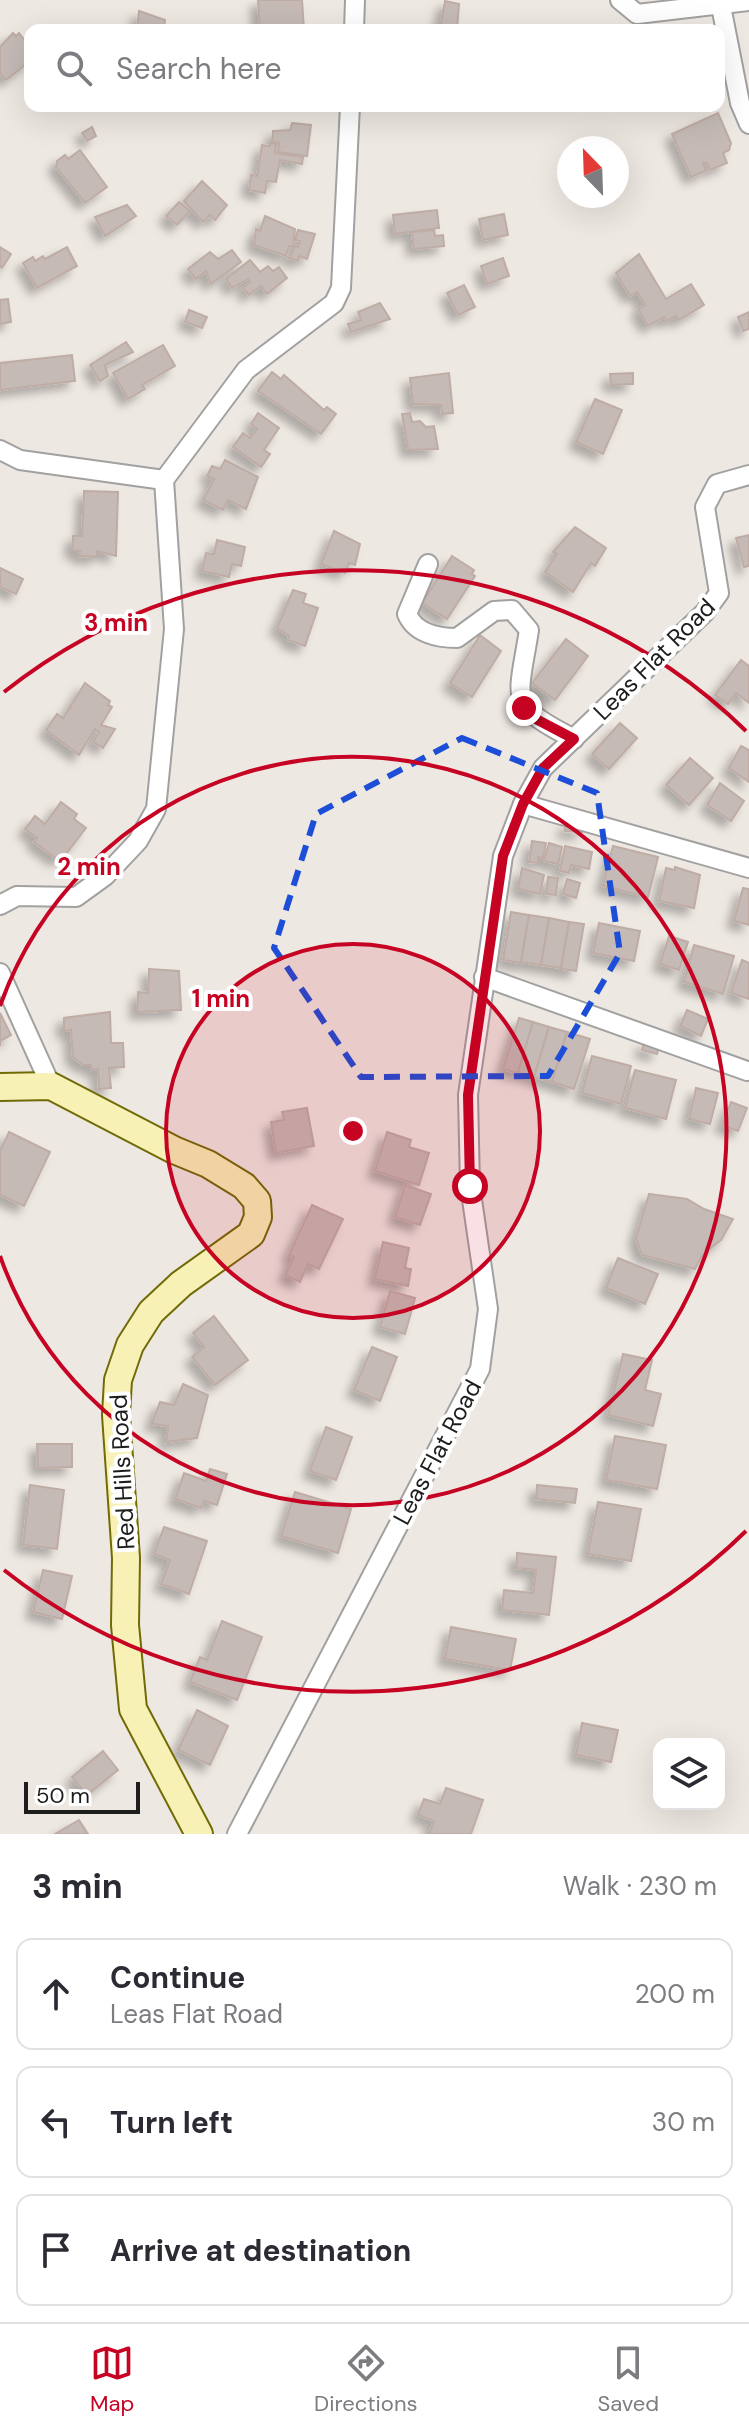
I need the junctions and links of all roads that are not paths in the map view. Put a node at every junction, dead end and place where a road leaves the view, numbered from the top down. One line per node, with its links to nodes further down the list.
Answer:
1 (355, 0): 5 (street)
2 (620, 0): 4 (street)
3 (749, 1): 4 (street)
4 (721, 6): 6 (street)
5 (354, 24)
6 (725, 24)
7 (725, 26): 9 (street)
8 (350, 112): 12 (street)
9 (749, 124)
10 (0, 450): 12 (street)
11 (749, 475): 14 (street, Leas Flat Road)
12 (164, 480): 17 (street)
13 (428, 564): 14 (street)
14 (574, 739): 15 (street, Leas Flat Road)
15 (523, 804): 16 (street); 19 (street, Leas Flat Road)
16 (749, 868)
17 (0, 905)
18 (0, 973): 21 (street)
19 (484, 977): 20 (street); 24 (street, Leas Flat Road)
20 (747, 1071)
21 (51, 1086): 22 (main road, Red Hills Road); 23 (main road, Red Hills Road)
22 (1, 1090)
23 (199, 1834)
24 (237, 1834)

